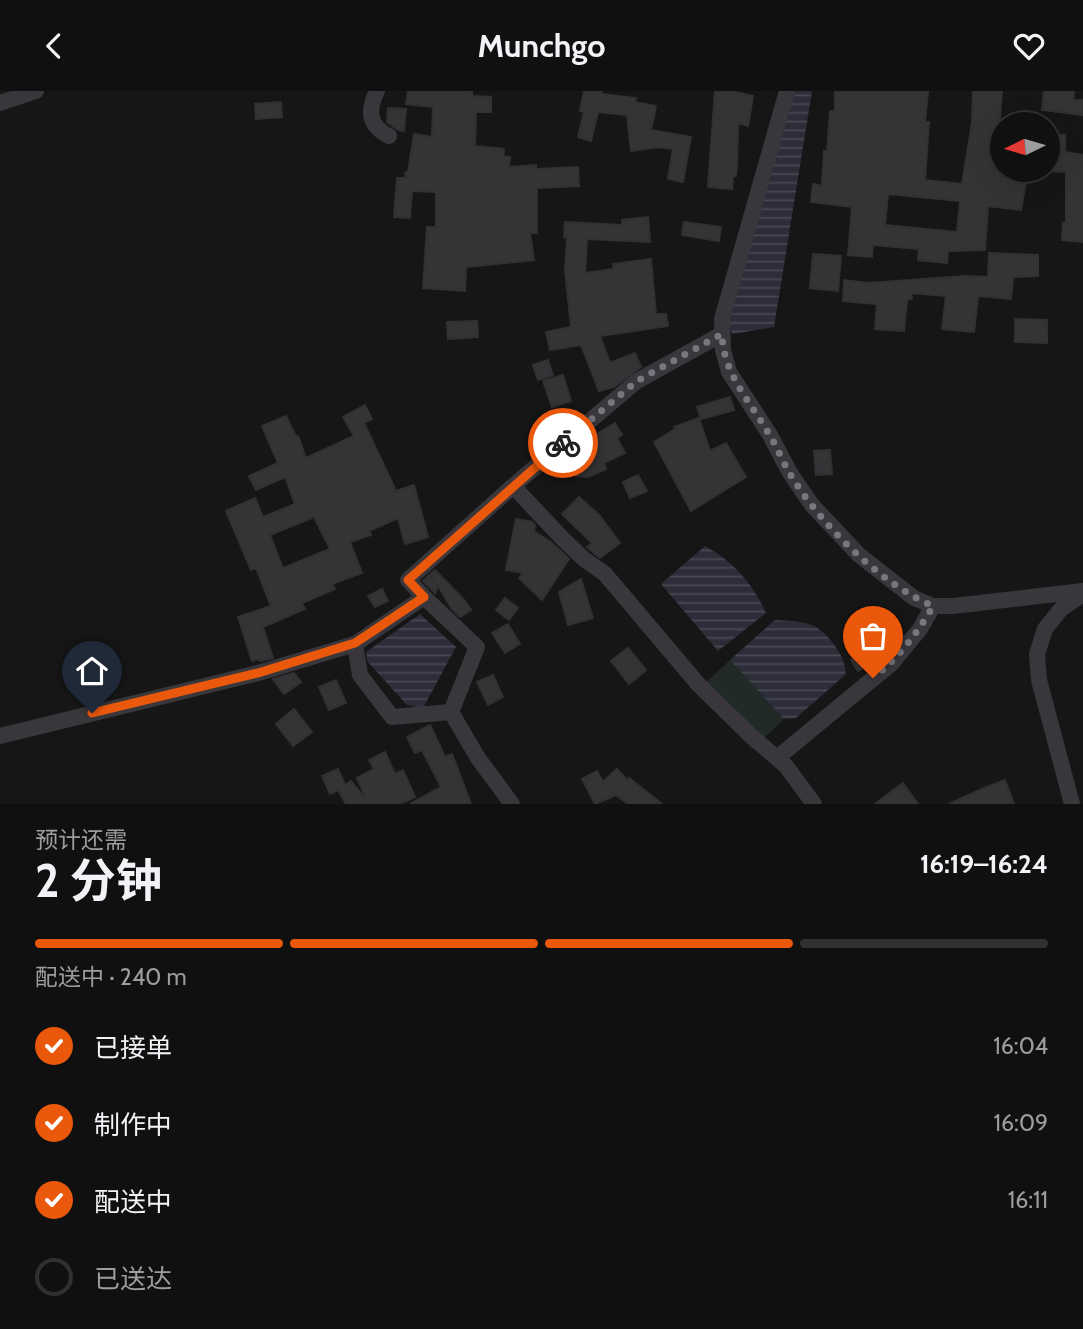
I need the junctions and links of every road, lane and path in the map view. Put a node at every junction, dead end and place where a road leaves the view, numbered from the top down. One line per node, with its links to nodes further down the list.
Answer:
1 (36, 91): 4 (street)
2 (376, 91): 5 (street)
3 (787, 91): 6 (street)
4 (0, 103)
5 (389, 136)
6 (722, 334): 7 (street); 10 (street)
7 (513, 486): 9 (street); 14 (street)
8 (1083, 593): 10 (street); 17 (street)
9 (424, 597): 11 (street); 12 (street)
10 (933, 606): 14 (street)
11 (355, 643): 12 (street); 13 (street)
12 (451, 712): 15 (street)
13 (0, 736)
14 (777, 758): 16 (street)
15 (512, 804)
16 (814, 804)
17 (1072, 804)

